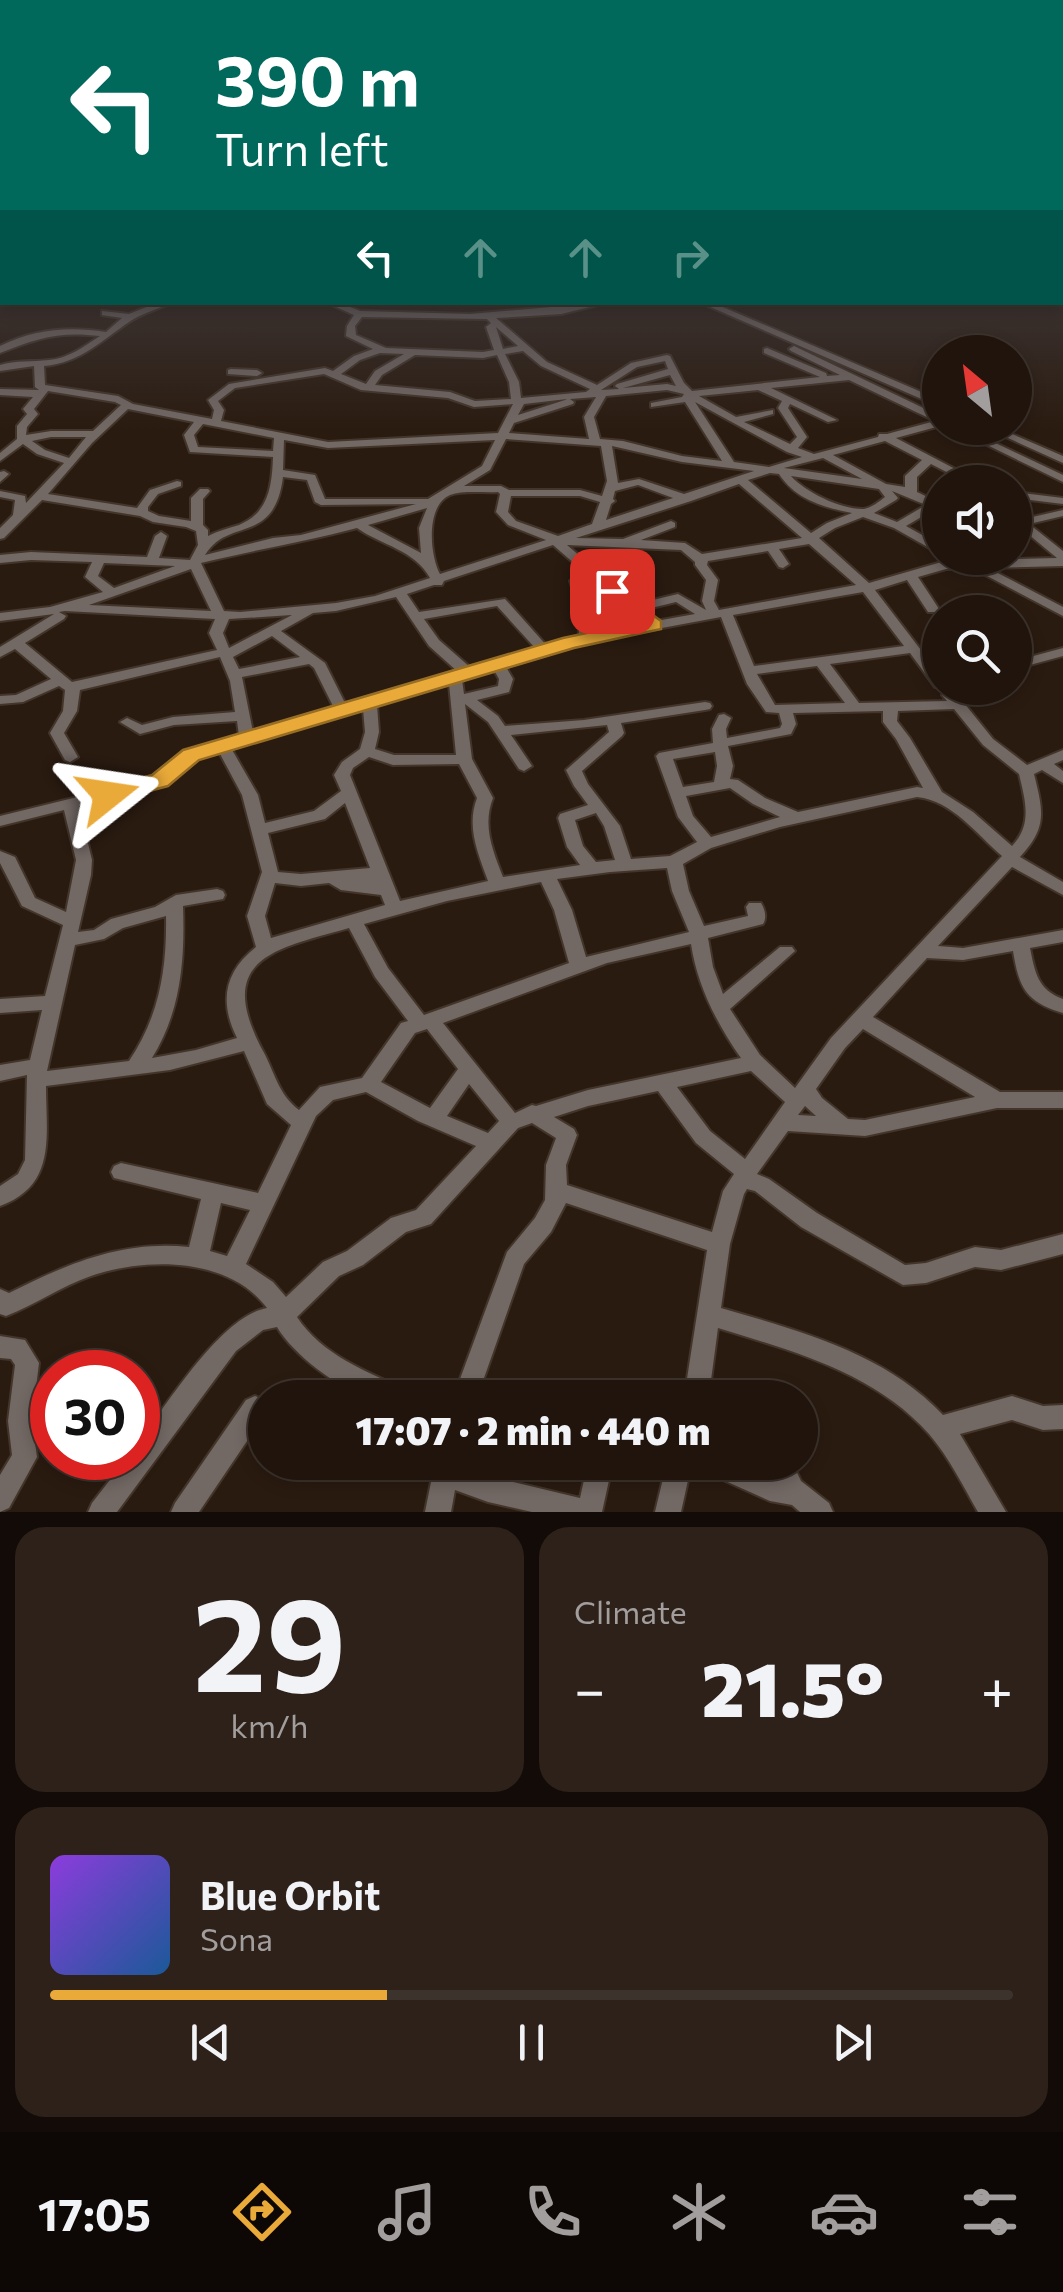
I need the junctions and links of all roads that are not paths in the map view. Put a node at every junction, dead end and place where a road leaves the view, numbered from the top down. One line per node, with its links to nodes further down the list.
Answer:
1 (162, 305): 11 (street)
2 (337, 305): 8 (street)
3 (423, 305): 10 (street)
4 (502, 305): 9 (street)
5 (594, 305): 9 (street)
6 (710, 305): 14 (street)
7 (105, 313): 11 (street)
8 (359, 314): 10 (street); 17 (street)
9 (514, 315): 12 (street)
10 (434, 316): 12 (street)
11 (132, 317): 13 (street)
12 (493, 320): 15 (street); 21 (street)
13 (108, 336): 16 (street); 19 (street)
14 (786, 338): 25 (street); 39 (street)
15 (524, 348): 21 (street); 38 (street)
16 (83, 350): 22 (street); 22 (street)
17 (384, 350): 20 (street); 26 (street)
18 (767, 351): 25 (street)
19 (0, 353): 22 (street)
20 (412, 353): 21 (street); 23 (street)
21 (499, 353): 29 (street)
22 (33, 365): 24 (street); 36 (street)
23 (387, 367): 32 (street); 34 (street)
24 (0, 368)
25 (814, 370): 27 (street); 30 (street)
26 (334, 375): 28 (street); 32 (street)
27 (845, 377): 30 (street); 45 (street)
28 (274, 379): 33 (street); 33 (street)
29 (514, 380): 38 (street); 41 (street)
30 (825, 381): 31 (street)
31 (757, 386): 37 (street); 40 (street)
32 (369, 387): 34 (street)
33 (228, 388): 50 (street)
34 (415, 390): 41 (street)
35 (0, 392): 36 (street)
36 (42, 392): 42 (street); 57 (street)
37 (684, 392): 37 (street); 38 (street); 38 (street); 47 (street); 73 (street)
38 (586, 395): 41 (street); 43 (street); 43 (street); 49 (street)
39 (922, 396)
40 (787, 400): 48 (street); 68 (street)
41 (518, 401): 49 (street)
42 (128, 406): 46 (street); 52 (street)
43 (591, 408): 58 (street)
44 (770, 412): 47 (street)
45 (922, 413)
46 (202, 419): 50 (street); 63 (street)
47 (738, 420): 68 (street)
48 (832, 420)
49 (511, 421): 54 (street)
50 (216, 422): 56 (street)
51 (922, 426): 55 (street)
52 (95, 434): 57 (street); 71 (street)
53 (637, 434): 59 (street)
54 (504, 436): 56 (street); 58 (street); 81 (street)
55 (883, 436): 65 (street); 70 (street)
56 (279, 437): 64 (street)
57 (22, 439): 66 (street); 71 (street)
58 (600, 442): 59 (street); 87 (street)
59 (623, 444): 67 (street)
60 (992, 445): 77 (street)
61 (1029, 445): 69 (street)
62 (937, 447): 70 (street)
63 (236, 453): 64 (street); 74 (street)
64 (279, 454): 76 (street)
65 (818, 455): 68 (street); 80 (street)
66 (0, 458)
67 (682, 459): 73 (street); 78 (street)
68 (789, 459): 75 (street); 80 (street); 95 (street)
69 (1063, 460)
70 (930, 461): 72 (street); 84 (street)
71 (71, 462): 86 (street)
72 (938, 465)
73 (730, 466): 75 (street); 78 (street)
74 (224, 468)
75 (766, 471): 78 (street)
76 (277, 472): 93 (street); 116 (street)
77 (1063, 479)
78 (736, 481): 89 (street); 112 (street)
79 (177, 484): 97 (street)
80 (883, 487): 84 (street); 95 (street)
81 (454, 490): 83 (street); 90 (street)
82 (204, 491): 105 (street)
83 (505, 493): 87 (street); 113 (street)
84 (911, 493): 88 (street)
85 (0, 494): 101 (street)
86 (40, 496): 97 (street); 101 (street)
87 (610, 497): 89 (street); 98 (street); 108 (street)
88 (922, 498)
89 (687, 499): 98 (street)
90 (437, 500): 93 (street); 102 (street); 126 (street)
91 (1032, 500): 92 (street)
92 (1063, 500)
93 (378, 502): 102 (street)
94 (1032, 509): 100 (street)
95 (863, 512): 107 (street); 112 (street)
96 (1063, 513): 100 (street)
97 (143, 514): 105 (street)
98 (642, 514): 103 (street)
99 (922, 514): 107 (street)
100 (1044, 515): 123 (street)
101 (19, 516): 110 (street)
102 (388, 517): 104 (street)
103 (627, 519): 108 (street); 109 (street)
104 (360, 524): 125 (street); 126 (street)
105 (197, 525): 116 (street)
106 (671, 525): 109 (street)
107 (898, 526): 115 (street)
108 (597, 528): 113 (street)
109 (646, 533): 114 (street)
110 (0, 536)
111 (161, 536): 121 (street)
112 (813, 539): 117 (street); 135 (street)
113 (557, 540): 114 (street); 134 (street); 140 (street)
114 (626, 540): 122 (street)
115 (921, 540)
116 (204, 543): 125 (street)
117 (772, 546): 122 (street); 127 (street)
118 (0, 550): 119 (street)
119 (31, 556): 120 (street); 124 (street)
120 (0, 559)
121 (149, 560): 125 (street); 130 (street)
122 (701, 560): 143 (street)
123 (1063, 560): 128 (street)
124 (99, 561): 130 (street); 137 (street)
125 (194, 562): 130 (street); 145 (street)
126 (428, 562): 134 (street)
127 (783, 564)
128 (1032, 565)
129 (922, 570): 131 (street)
130 (131, 572): 137 (street)
131 (910, 574): 135 (street); 138 (street)
132 (989, 575): 142 (street)
133 (576, 581): 150 (street)
134 (439, 582): 136 (street); 147 (street)
135 (866, 587): 143 (street); 152 (street)
136 (399, 592): 141 (street); 147 (street)
137 (112, 593): 139 (street)
138 (924, 595)
139 (69, 608): 145 (street); 146 (street); 151 (street)
140 (633, 608): 143 (street); 148 (street)
141 (310, 610): 144 (street); 149 (street)
142 (1063, 612)
143 (715, 614): 148 (street); 163 (street)
144 (252, 615): 145 (street); 155 (street)
145 (222, 616): 155 (street)
146 (0, 617)
147 (421, 617): 153 (street); 165 (street)
148 (654, 625): 150 (street)
149 (273, 631): 155 (street); 156 (street)
150 (586, 638): 153 (street)
151 (6, 644): 166 (street)
152 (912, 649): 158 (street); 159 (street)
153 (544, 650): 162 (street)
154 (1063, 652): 157 (street)
155 (228, 653): 164 (street); 166 (street)
156 (313, 659): 164 (street); 176 (street)
157 (1042, 660): 160 (street); 161 (street)
158 (820, 661): 163 (street); 174 (street)
159 (922, 661)
160 (1032, 662)
161 (1063, 664)
162 (499, 666): 165 (street); 168 (street)
163 (748, 671): 175 (street)
164 (235, 674): 177 (street)
165 (462, 676): 168 (street); 170 (street)
166 (66, 683): 169 (street); 188 (street)
167 (922, 696): 171 (street)
168 (462, 699): 182 (street); 189 (street)
169 (0, 700)
170 (370, 702): 176 (street); 186 (street)
171 (891, 705): 174 (street); 195 (street)
172 (958, 705): 191 (street)
173 (705, 706): 180 (street)
174 (855, 707): 175 (street)
175 (786, 710): 184 (street)
176 (342, 711): 183 (street)
177 (243, 716): 179 (street); 183 (street)
178 (724, 718): 184 (street)
179 (204, 719): 181 (street); 185 (street)
180 (612, 719): 182 (street); 198 (street)
181 (127, 722)
182 (503, 731): 190 (street)
183 (248, 739): 185 (street)
184 (721, 745): 193 (street); 194 (street)
185 (219, 747): 197 (street); 201 (street)
186 (367, 750): 189 (street); 196 (street)
187 (1063, 754): 191 (street)
188 (70, 757)
189 (464, 759): 210 (street)
190 (524, 766)
191 (1034, 767): 192 (street); 204 (street)
192 (1063, 778)
193 (721, 783): 194 (street); 199 (street)
194 (676, 792): 202 (street)
195 (935, 794): 199 (street); 204 (street)
196 (350, 800): 201 (street); 212 (street)
197 (71, 804): 200 (street); 217 (street)
198 (597, 806): 206 (street); 207 (street)
199 (799, 818): 202 (street)
200 (0, 820)
201 (258, 830): 208 (street)
202 (707, 844): 205 (street)
203 (0, 856): 217 (street)
204 (1010, 857): 211 (street); 223 (street)
205 (674, 862): 206 (street); 218 (street)
206 (635, 864): 207 (street)
207 (592, 869): 209 (street)
208 (270, 877): 212 (street); 221 (street)
209 (546, 877): 210 (street); 224 (street)
210 (498, 886): 212 (street)
211 (1063, 889)
212 (387, 890): 216 (street)
213 (217, 895): 214 (street)
214 (174, 903): 217 (street); 233 (street)
215 (755, 908): 218 (street)
216 (354, 921): 221 (street); 230 (street)
217 (70, 931): 225 (street)
218 (698, 935): 224 (street); 227 (street)
219 (1063, 936): 220 (street)
220 (1021, 944): 223 (street); 228 (street)
221 (266, 950): 231 (street)
222 (786, 950): 227 (street)
223 (925, 952): 229 (street)
224 (580, 965): 230 (street)
225 (52, 1002): 226 (street); 236 (street)
226 (0, 1006)
227 (721, 1006): 232 (street)
228 (1063, 1006)
229 (860, 1018): 239 (street); 240 (street)
230 (425, 1022): 234 (street); 238 (street)
231 (248, 1042): 233 (street); 244 (street)
232 (752, 1063): 237 (street); 239 (street)
233 (134, 1068): 236 (street)
234 (468, 1070): 242 (street); 243 (street)
235 (0, 1072): 236 (street)
236 (37, 1073): 252 (street)
237 (663, 1082): 242 (street); 249 (street)
238 (368, 1084): 243 (street); 244 (street)
239 (802, 1095): 245 (street); 246 (street)
240 (997, 1100): 241 (street); 246 (street)
241 (1063, 1100)
242 (522, 1117): 247 (street); 250 (street)
243 (434, 1118): 247 (street)
244 (302, 1122): 253 (street)
245 (782, 1122): 246 (street); 249 (street)
246 (844, 1127)
247 (491, 1143): 259 (street)
248 (121, 1172): 251 (street)
249 (745, 1176): 254 (street); 255 (street)
250 (557, 1191): 254 (street); 263 (street)
251 (213, 1194): 253 (street); 256 (street)
252 (0, 1197)
253 (262, 1203): 257 (street)
254 (719, 1244): 260 (street)
255 (1063, 1244)
256 (197, 1259): 257 (street); 258 (street)
257 (232, 1268): 259 (street)
258 (2, 1306)
259 (284, 1315): 262 (street); 276 (street)
260 (709, 1315): 264 (street); 267 (street)
261 (0, 1347): 275 (street)
262 (362, 1380)
263 (472, 1380)
264 (699, 1380)
265 (1063, 1417): 267 (street)
266 (248, 1420): 277 (street)
267 (939, 1428): 282 (street)
268 (445, 1480): 278 (street)
269 (471, 1480): 279 (street)
270 (597, 1480): 279 (street)
271 (676, 1480): 280 (street)
272 (752, 1480): 274 (street)
273 (787, 1480): 274 (street)
274 (792, 1491): 281 (street)
275 (0, 1499)
276 (101, 1512)
277 (184, 1512)
278 (438, 1512)
279 (588, 1512)
280 (668, 1512)
281 (820, 1512)
282 (994, 1512)

